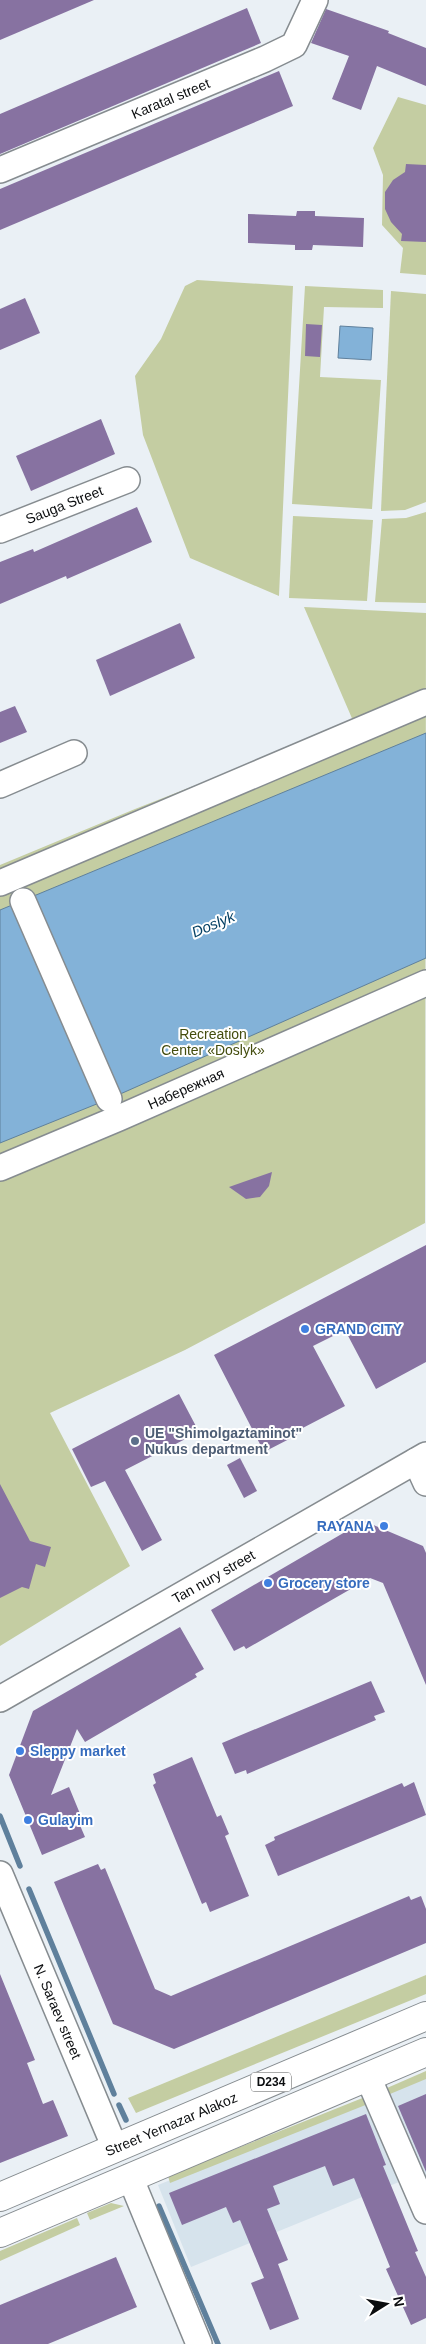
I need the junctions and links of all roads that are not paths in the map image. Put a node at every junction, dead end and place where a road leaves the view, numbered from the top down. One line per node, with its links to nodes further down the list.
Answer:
1 (315, 0): 2 (street, Karatal street)
2 (0, 170)
3 (128, 480): 4 (street, Sauga Street)
4 (0, 530)
5 (426, 702): 8 (street)
6 (74, 753): 7 (street)
7 (0, 785)
8 (0, 883)
9 (23, 901): 11 (street)
10 (426, 983): 12 (street, Набережная)
11 (109, 1099)
12 (0, 1168)
13 (423, 1466): 14 (street, Tan nury street)
14 (0, 1699)
15 (0, 1874): 19 (street, N. Saraev street)
16 (426, 2016): 19 (main road, Street Yernazar Alakoz / D234)
17 (426, 2052): 18 (main road, D234)
18 (368, 2076): 20 (main road, D234); 22 (street)
19 (115, 2148): 21 (main road, Street Yernazar Alakoz / D234)
20 (130, 2177): 23 (main road, D234); 24 (street)
21 (0, 2197)
22 (426, 2211)
23 (0, 2233)
24 (199, 2344)

